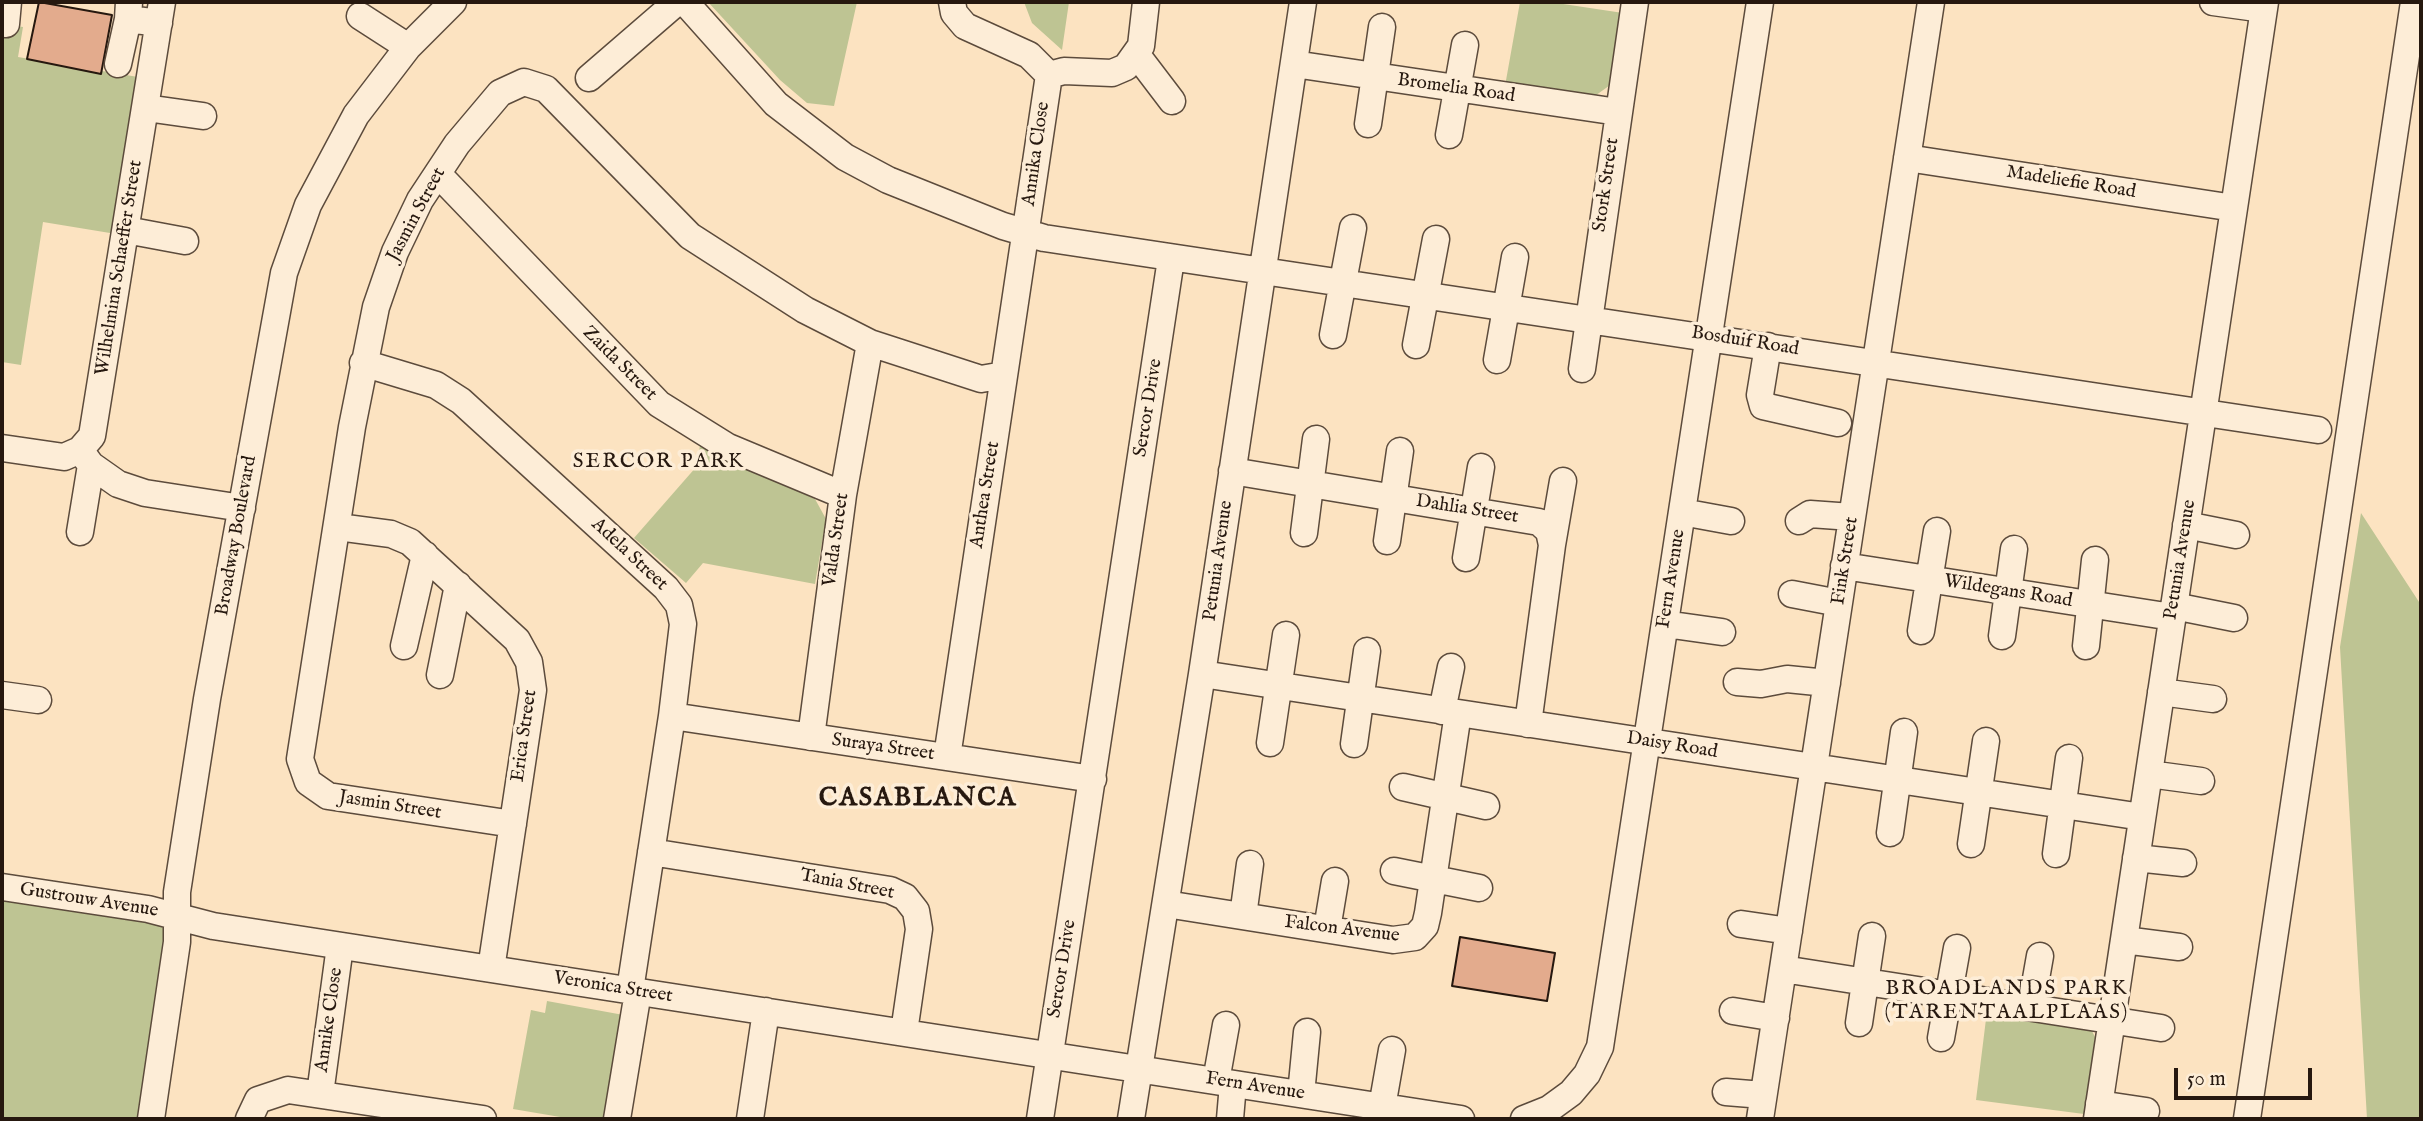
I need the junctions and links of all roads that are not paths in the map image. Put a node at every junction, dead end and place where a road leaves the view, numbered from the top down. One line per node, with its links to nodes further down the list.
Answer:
1 (453, 2): 18 (street, Broadway Boulevard)
2 (677, 2): 24 (street)
3 (685, 2): 37 (street)
4 (952, 2): 22 (street, Annika Close)
5 (1146, 2): 19 (street)
6 (1303, 2): 21 (street, Petunia Avenue)
7 (1636, 2): 28 (street, Stork Street)
8 (1760, 2): 48 (street, Fern Avenue)
9 (1931, 2): 32 (street, Fink Street)
10 (2213, 2): 12 (street)
11 (2414, 2): 200 (street)
12 (2264, 6): 34 (street, Petunia Avenue)
13 (129, 10): 14 (street); 20 (street)
14 (161, 12): 27 (street, Wilhelmina Schaeffer Street)
15 (360, 16): 18 (street)
16 (1382, 27): 23 (street)
17 (1465, 45): 25 (street)
18 (408, 47): 70 (street, Broadway Boulevard)
19 (1137, 55): 22 (street, Annika Close); 26 (street)
20 (118, 64)
21 (1294, 64): 23 (street, Bromelia Road); 42 (street, Petunia Avenue)
22 (1049, 75): 37 (street, Annika Close)
23 (1375, 77): 25 (street, Bromelia Road); 30 (street)
24 (589, 78)
25 (1457, 89): 28 (street, Bromelia Road); 31 (street)
26 (1172, 101)
27 (146, 108): 29 (street); 36 (street, Wilhelmina Schaeffer Street)
28 (1618, 112): 46 (street, Stork Street)
29 (203, 116)
30 (1368, 124)
31 (1449, 135)
32 (1907, 158): 34 (street, Madeliefie Road); 53 (street, Fink Street)
33 (438, 174): 49 (street, Jasmin Street); 54 (street, Jasmin Street); 68 (street, Zaida Street)
34 (2234, 208): 57 (street, Petunia Avenue)
35 (1353, 228): 43 (street)
36 (127, 230): 39 (street); 63 (street, Wilhelmina Schaeffer Street)
37 (1025, 233): 41 (street); 56 (street, Anthea Street)
38 (1436, 239): 44 (street)
39 (184, 240)
40 (1515, 257): 45 (street)
41 (1171, 259): 42 (street, Bosduif Road); 129 (street, Sercor Drive)
42 (1262, 269): 43 (street, Bosduif Road); 65 (street, Petunia Avenue)
43 (1342, 281): 44 (street, Bosduif Road); 47 (street)
44 (1425, 293): 45 (street, Bosduif Road); 50 (street)
45 (1507, 306): 46 (street, Bosduif Road); 52 (street)
46 (1588, 318): 48 (street, Bosduif Road); 55 (street, Stork Street)
47 (1333, 335)
48 (1709, 337): 51 (street, Bosduif Road); 72 (street, Fern Avenue)
49 (870, 343): 56 (street, Jasmin Street); 68 (street, Valda Street)
50 (1416, 345)
51 (1768, 346): 53 (street, Bosduif Road); 58 (street)
52 (1497, 360)
53 (1876, 362): 57 (street, Bosduif Road); 73 (street, Fink Street)
54 (363, 363): 77 (street, Jasmin Street); 117 (street, Adela Street)
55 (1582, 369)
56 (1004, 375): 125 (street, Anthea Street)
57 (2203, 412): 59 (street, Bosduif Road); 76 (street, Petunia Avenue)
58 (1838, 423)
59 (2319, 430)
60 (1316, 439): 67 (street)
61 (2, 448): 63 (street)
62 (1400, 451): 69 (street)
63 (85, 458): 70 (street); 79 (street, Wilhelmina Schaeffer Street)
64 (1481, 467): 71 (street)
65 (1232, 471): 67 (street, Dahlia Street); 106 (street, Petunia Avenue)
66 (1563, 481): 83 (street)
67 (1310, 484): 69 (street, Dahlia Street); 80 (street)
68 (843, 495): 120 (street, Valda Street)
69 (1392, 497): 71 (street, Dahlia Street); 82 (street)
70 (242, 508): 152 (street, Broadway Boulevard)
71 (1473, 510): 83 (street, Dahlia Street); 86 (street)
72 (1682, 512): 74 (street); 97 (street, Fern Avenue)
73 (1852, 517): 75 (street); 88 (street, Fink Street)
74 (1731, 521)
75 (1799, 521)
76 (2186, 524): 81 (street); 95 (street, Petunia Avenue)
77 (338, 527): 85 (street, Erica Street); 138 (street, Jasmin Street)
78 (1937, 531): 89 (street)
79 (80, 532)
80 (1304, 533)
81 (2235, 535)
82 (1387, 541)
83 (1552, 545): 118 (street)
84 (2014, 550): 91 (street)
85 (425, 555): 90 (street, Erica Street); 102 (street)
86 (1466, 558)
87 (2095, 560): 94 (street)
88 (1844, 566): 89 (street, Wildegans Road); 93 (street, Fink Street)
89 (1928, 579): 91 (street, Wildegans Road); 98 (street)
90 (458, 585): 107 (street); 138 (street, Erica Street)
91 (2009, 592): 94 (street, Wildegans Road); 101 (street)
92 (1792, 594): 93 (street)
93 (1839, 603): 109 (street, Fink Street)
94 (2091, 605): 95 (street, Wildegans Road); 103 (street)
95 (2173, 611): 96 (street, Wildegans Road); 111 (street, Petunia Avenue)
96 (2234, 618)
97 (1665, 624): 99 (street); 121 (street, Fern Avenue)
98 (1921, 631)
99 (1722, 632)
100 (1286, 635): 110 (street)
101 (2002, 636)
102 (404, 646)
103 (2086, 646)
104 (1367, 651): 113 (street)
105 (1451, 667): 116 (street, Falcon Avenue)
106 (1202, 674): 110 (street, Daisy Road); 151 (street, Petunia Avenue)
107 (440, 676)
108 (1737, 682): 109 (street)
109 (1827, 683): 127 (street, Fink Street)
110 (1278, 686): 113 (street, Daisy Road); 123 (street)
111 (2161, 692): 114 (street); 128 (street, Petunia Avenue)
112 (2, 695): 115 (street)
113 (1360, 698): 116 (street, Daisy Road); 124 (street)
114 (2213, 699)
115 (38, 700)
116 (1450, 712): 118 (street, Daisy Road); 134 (street, Falcon Avenue)
117 (672, 716): 120 (street, Suraya Street); 141 (street, Adela Street)
118 (1528, 724): 121 (street, Daisy Road)
119 (1904, 732): 130 (street)
120 (811, 737): 125 (street, Suraya Street)
121 (1647, 741): 127 (street, Daisy Road); 199 (street, Fern Avenue)
122 (1986, 741): 133 (street)
123 (1270, 743)
124 (1354, 744)
125 (947, 757): 129 (street, Suraya Street)
126 (2069, 758): 135 (street)
127 (1814, 768): 130 (street, Daisy Road); 156 (street, Fink Street)
128 (2149, 774): 131 (street); 137 (street, Petunia Avenue)
129 (1093, 779): 180 (street, Sercor Drive)
130 (1897, 780): 133 (street, Daisy Road); 139 (street)
131 (2201, 781)
132 (1403, 787): 134 (street)
133 (1981, 793): 135 (street, Daisy Road); 140 (street)
134 (1445, 797): 136 (street); 148 (street, Falcon Avenue)
135 (2063, 805): 137 (street, Daisy Road); 142 (street)
136 (1486, 806)
137 (2142, 817): 143 (street, Petunia Avenue)
138 (513, 824): 163 (street, Erica Street)
139 (1890, 833)
140 (1971, 844)
141 (651, 852): 166 (street, Adela Street); 176 (street, Tania Street)
142 (2056, 854)
143 (2136, 858): 144 (street); 158 (street, Petunia Avenue)
144 (2182, 863)
145 (1250, 864): 153 (street)
146 (1394, 871): 148 (street)
147 (1335, 881): 155 (street)
148 (1433, 881): 150 (street); 155 (street, Falcon Avenue)
149 (2, 887): 152 (street, Gustrouw Avenue)
150 (1479, 888)
151 (1166, 904): 153 (street, Falcon Avenue); 181 (street, Petunia Avenue)
152 (177, 916): 159 (street, Veronica Street); 190 (street, Broadway Boulevard)
153 (1243, 916): 155 (street, Falcon Avenue)
154 (1741, 924): 156 (street)
155 (1327, 929)
156 (1789, 932): 164 (street, Fink Street)
157 (1872, 936): 165 (street)
158 (2124, 940): 160 (street); 172 (street, Petunia Avenue)
159 (340, 946): 163 (street, Veronica Street); 184 (street, Annike Close)
160 (2179, 947)
161 (1957, 948): 167 (street)
162 (2040, 956): 168 (street)
163 (491, 969): 166 (street, Veronica Street)
164 (1783, 969): 165 (street); 171 (street, Fink Street)
165 (1865, 981): 167 (street); 173 (street)
166 (634, 991): 169 (street, Veronica Street); 193 (street, Adela Street)
167 (1949, 994): 168 (street); 178 (street)
168 (2031, 1007): 172 (street)
169 (766, 1011): 176 (street, Veronica Street); 194 (street)
170 (1733, 1011): 171 (street)
171 (1776, 1018): 186 (street, Fink Street)
172 (2112, 1019): 175 (street); 189 (street, Petunia Avenue)
173 (1859, 1023)
174 (1226, 1026): 182 (street)
175 (2161, 1028)
176 (904, 1032): 180 (street, Veronica Street)
177 (1307, 1032): 185 (street)
178 (1941, 1038)
179 (1392, 1050): 188 (street)
180 (1050, 1055): 181 (street, Fern Avenue); 195 (street, Sercor Drive)
181 (1138, 1069): 182 (street, Fern Avenue); 196 (street, Petunia Avenue)
182 (1225, 1083): 185 (street, Fern Avenue); 197 (street)
183 (1726, 1092): 186 (street)
184 (320, 1094): 191 (street, Annike Close); 192 (street, Annike Close)
185 (1311, 1104): 188 (street, Fern Avenue)
186 (1761, 1107)
187 (2146, 1111): 189 (street)
188 (1394, 1112): 198 (street, Fern Avenue)
189 (2098, 1112)
190 (151, 1119)
191 (248, 1119)
192 (483, 1119)
193 (617, 1119)
194 (750, 1119)
195 (1040, 1119)
196 (1130, 1119)
197 (1230, 1119)
198 (1461, 1119)
199 (1524, 1119)
200 (2247, 1119)

